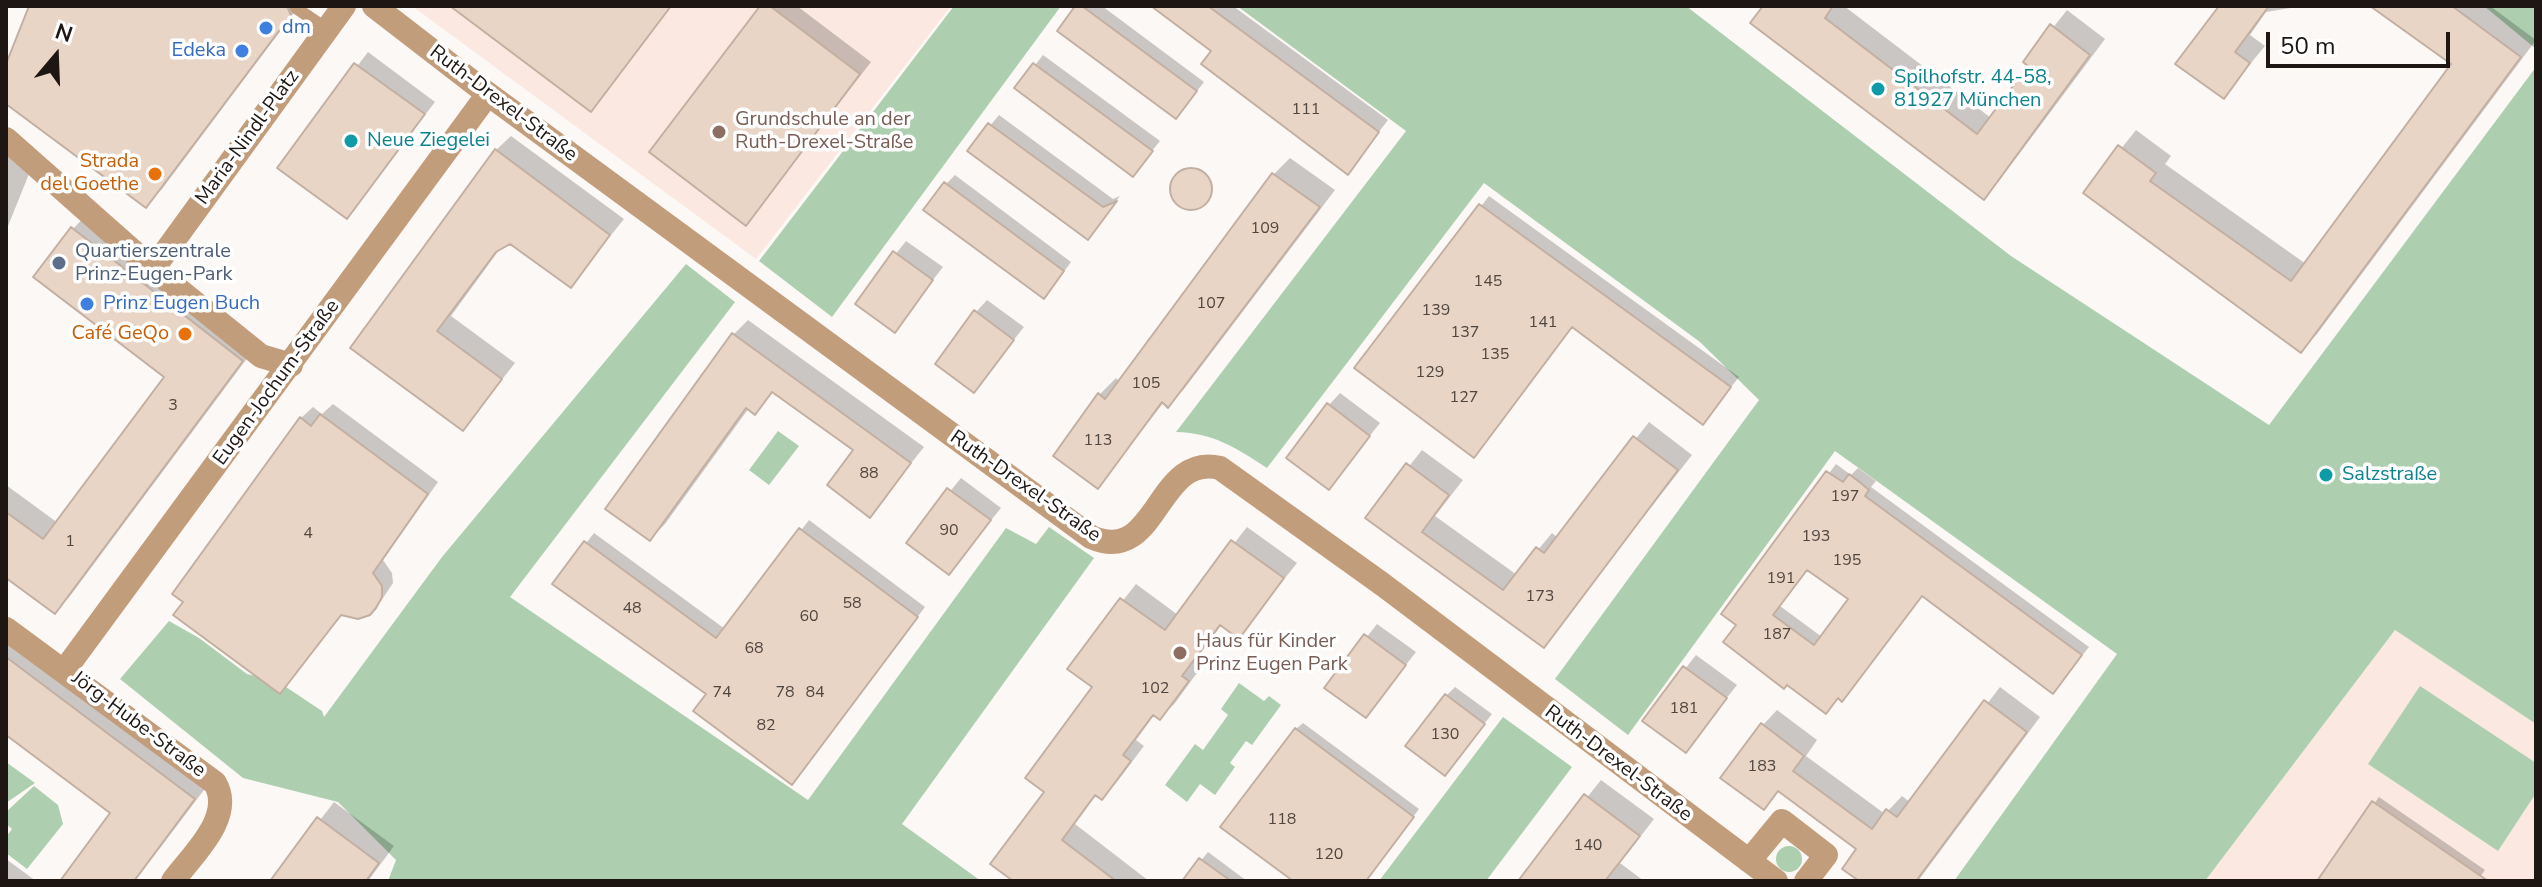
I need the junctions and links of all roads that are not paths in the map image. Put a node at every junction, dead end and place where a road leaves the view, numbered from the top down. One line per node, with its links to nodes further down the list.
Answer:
1 (344, 6): 4 (street, Maria-Nindl-Platz)
2 (374, 6): 5 (street, Ruth-Drexel-Straße)
3 (296, 8): 4 (lane)
4 (327, 29): 7 (street, Maria-Nindl-Platz)
5 (488, 94): 8 (street, Eugen-Jochum-Straße); 11 (street, Ruth-Drexel-Straße)
6 (6, 139): 7 (street)
7 (153, 269): 8 (street)
8 (291, 365): 10 (street, Eugen-Jochum-Straße)
9 (6, 629): 10 (street, Jörg-Hube-Straße)
10 (64, 671): 12 (street, Jörg-Hube-Straße)
11 (1749, 861): 13 (street, Ruth-Drexel-Straße); 14 (street)
12 (173, 881)
13 (1776, 881)
14 (1806, 881)

